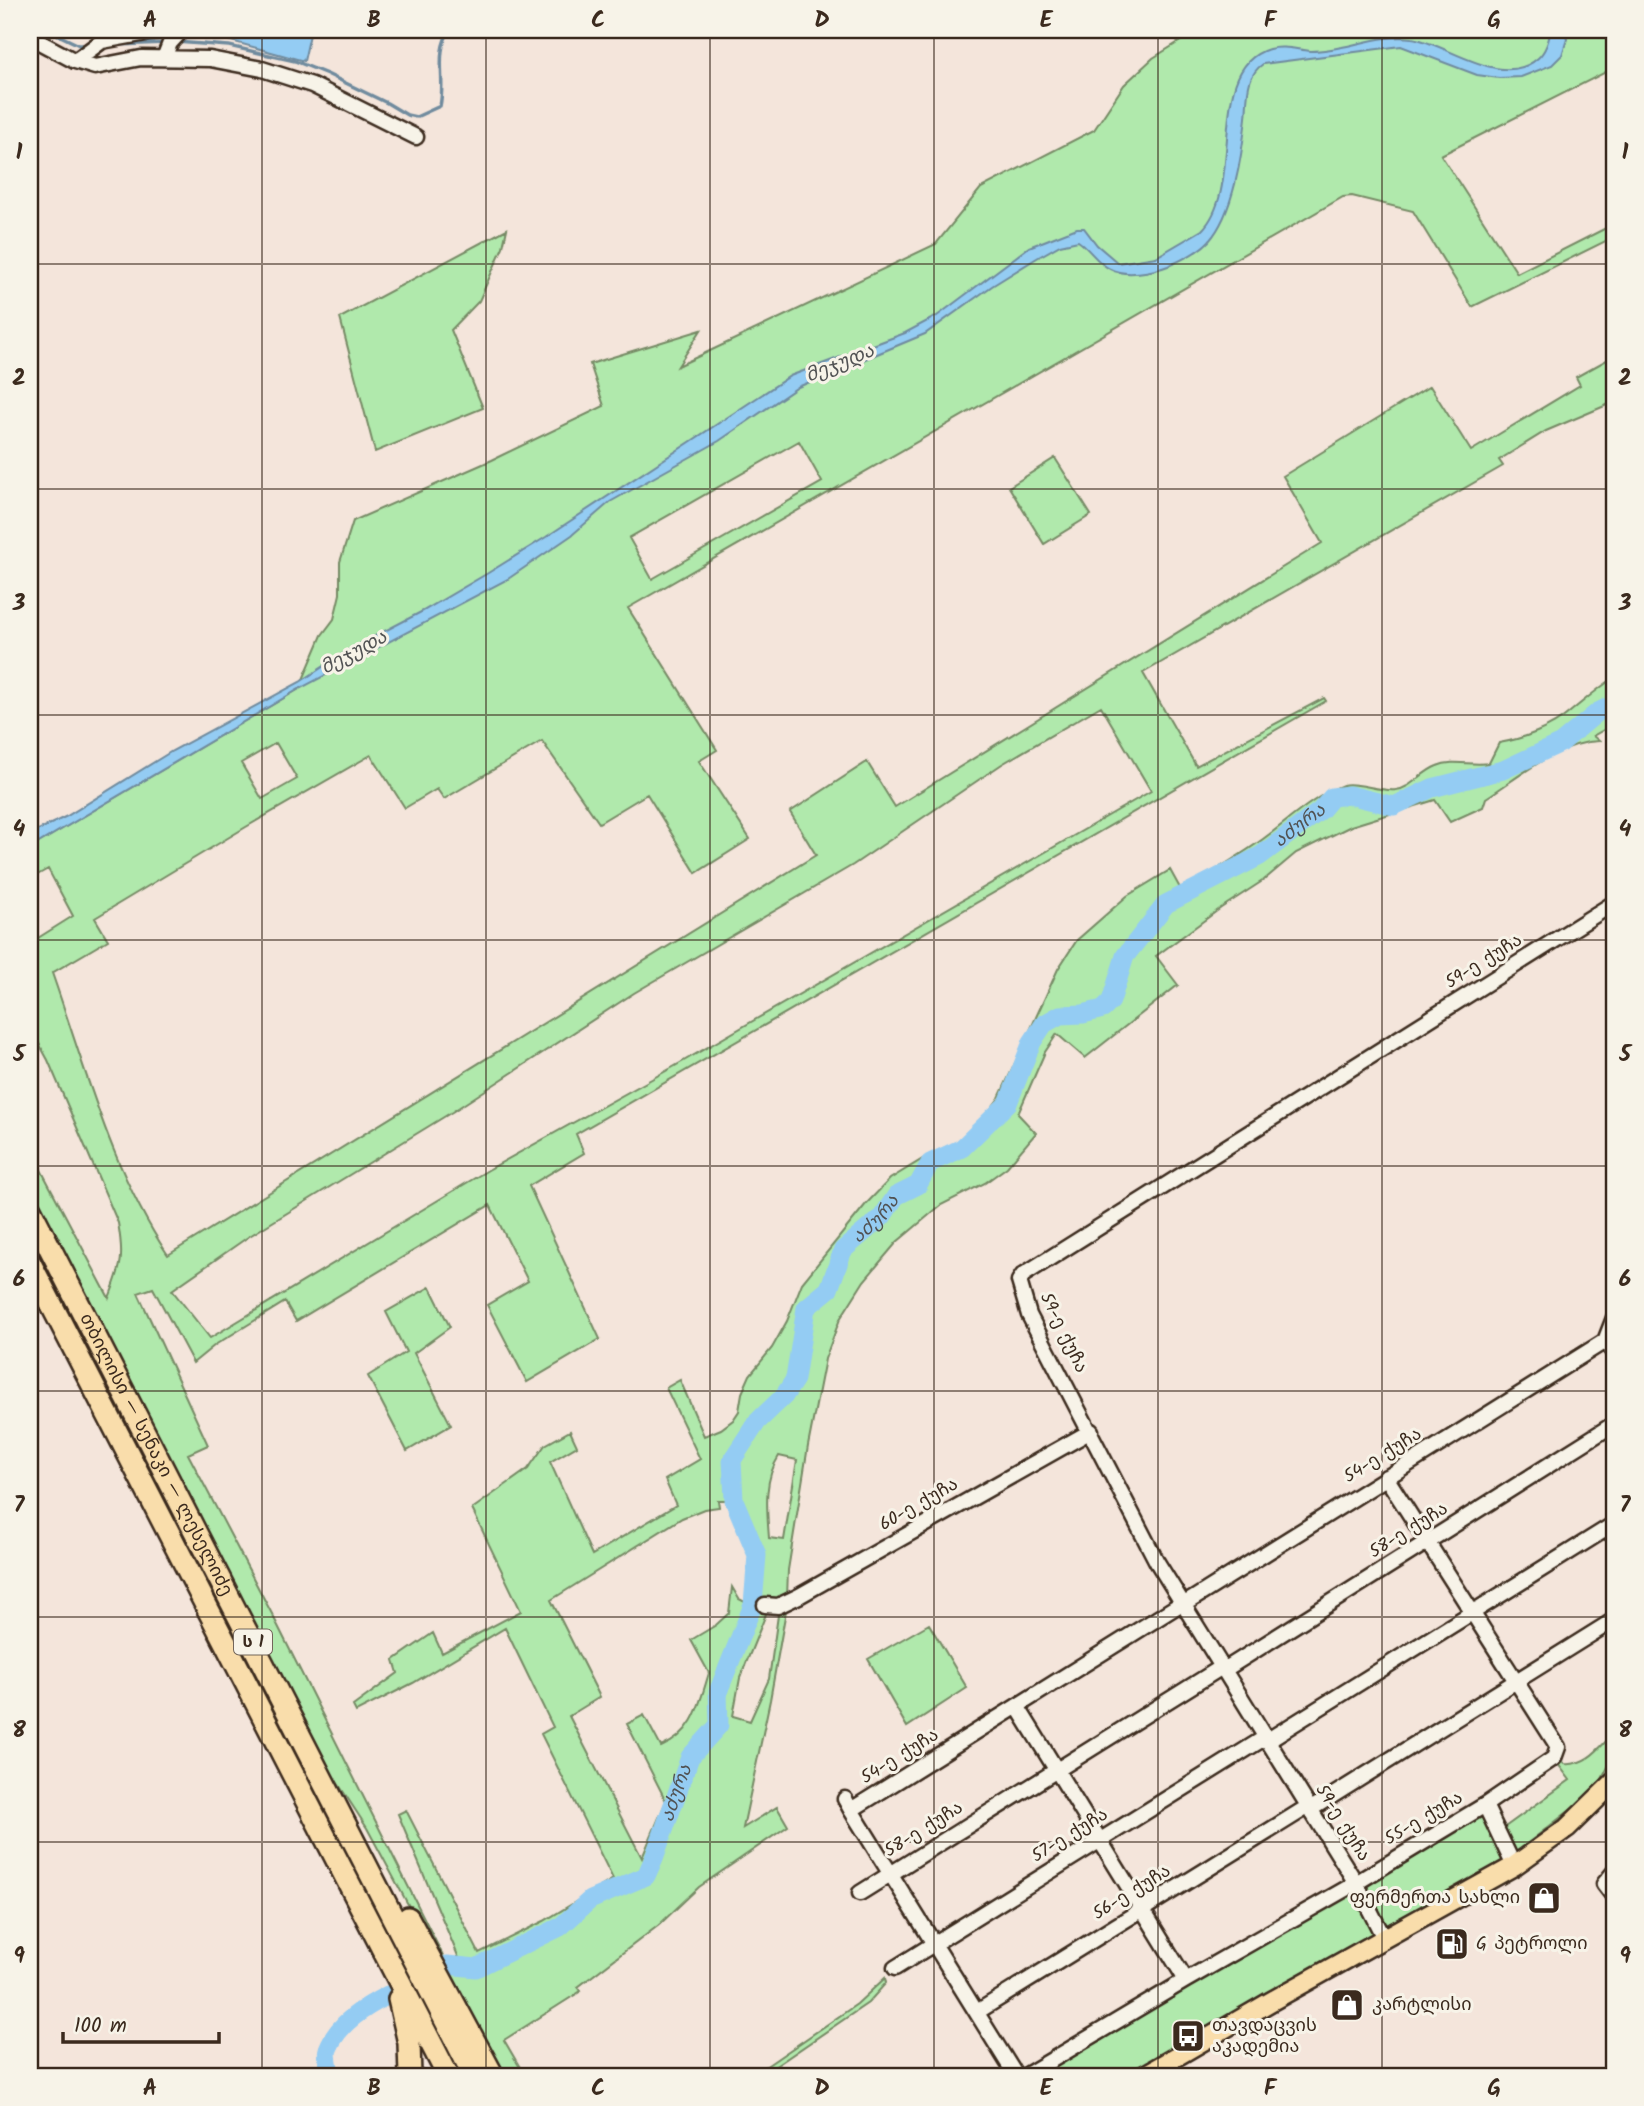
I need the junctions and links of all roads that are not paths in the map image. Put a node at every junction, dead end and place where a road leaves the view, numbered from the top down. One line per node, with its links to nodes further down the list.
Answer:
1 (173, 35): 3 (street); 4 (street)
2 (30, 37): 4 (street)
3 (164, 58): 4 (street); 5 (street)
4 (75, 61)
5 (416, 137)
6 (1614, 902): 13 (street, 59-ე ქუჩა)
7 (30, 1209): 29 (highway, თბილისი — სენაკი — ლესელიძე / ს 1)
8 (30, 1263): 41 (highway, თბილისი — სენაკი — ლესელიძე / ს 1)
9 (1614, 1318): 10 (street)
10 (1605, 1341): 11 (street); 14 (street, 54-ე ქუჩა)
11 (1614, 1353)
12 (1614, 1424): 16 (street, 58-ე ქუჩა)
13 (1091, 1431): 17 (street, 59-ე ქუჩა); 18 (street, 60-ე ქუჩა)
14 (1386, 1477): 16 (street, 55-ე ქუჩა); 17 (street, 54-ე ქუჩა)
15 (1614, 1524): 19 (street, 57-ე ქუჩა)
16 (1428, 1543): 19 (street, 55-ე ქუჩა); 21 (street, 58-ე ქუჩა)
17 (1183, 1604): 21 (street, 59-ე ქუჩა); 23 (street, 54-ე ქუჩა)
18 (765, 1605)
19 (1472, 1612): 22 (street, 55-ე ქუჩა); 24 (street, 57-ე ქუჩა)
20 (1614, 1620): 22 (street, 56-ე ქუჩა)
21 (1223, 1669): 24 (street, 59-ე ქუჩა); 25 (street, 58-ე ქუჩა)
22 (1516, 1681): 27 (street, 55-ე ქუჩა); 28 (street, 56-ე ქუჩა)
23 (1017, 1706): 25 (street); 33 (street, 54-ე ქუჩა)
24 (1267, 1738): 28 (street, 59-ე ქუჩა); 30 (street, 57-ე ქუჩა)
25 (1057, 1770): 30 (street); 33 (street, 58-ე ქუჩა)
26 (1614, 1782): 31 (main road)
27 (1485, 1805): 31 (street); 34 (street, 55-ე ქუჩა)
28 (1310, 1807): 34 (street, 59-ე ქუჩა); 37 (street, 56-ე ქუჩა)
29 (349, 1835): 47 (highway, თბილისი — სენაკი — ლესელიძე / ს 1); 48 (highway)
30 (1100, 1840): 37 (street); 39 (street, 57-ე ქუჩა)
31 (1514, 1866): 38 (main road)
32 (1614, 1872): 36 (street)
33 (891, 1874): 35 (street, 58-ე ქუჩა); 39 (street, 54-ე ქუჩა)
34 (1356, 1883): 38 (street, 59-ე ქუჩა); 42 (street, 55-ე ქუჩა)
35 (860, 1892)
36 (1614, 1897)
37 (1143, 1909): 42 (street); 43 (street, 56-ე ქუჩა)
38 (1384, 1938): 44 (main road)
39 (934, 1944): 40 (street, 57-ე ქუჩა); 43 (street, 54-ე ქუჩა)
40 (895, 1968)
41 (396, 1976): 45 (highway); 46 (highway, თბილისი — სენაკი — ლესელიძე / ს 1)
42 (1186, 1980): 50 (street, 55-ე ქუჩა)
43 (977, 2012): 49 (street, 54-ე ქუჩა)
44 (1170, 2069): 51 (main road)
45 (410, 2076)
46 (448, 2076)
47 (474, 2076)
48 (494, 2076)
49 (1016, 2076)
50 (1025, 2076)
51 (1143, 2076)

